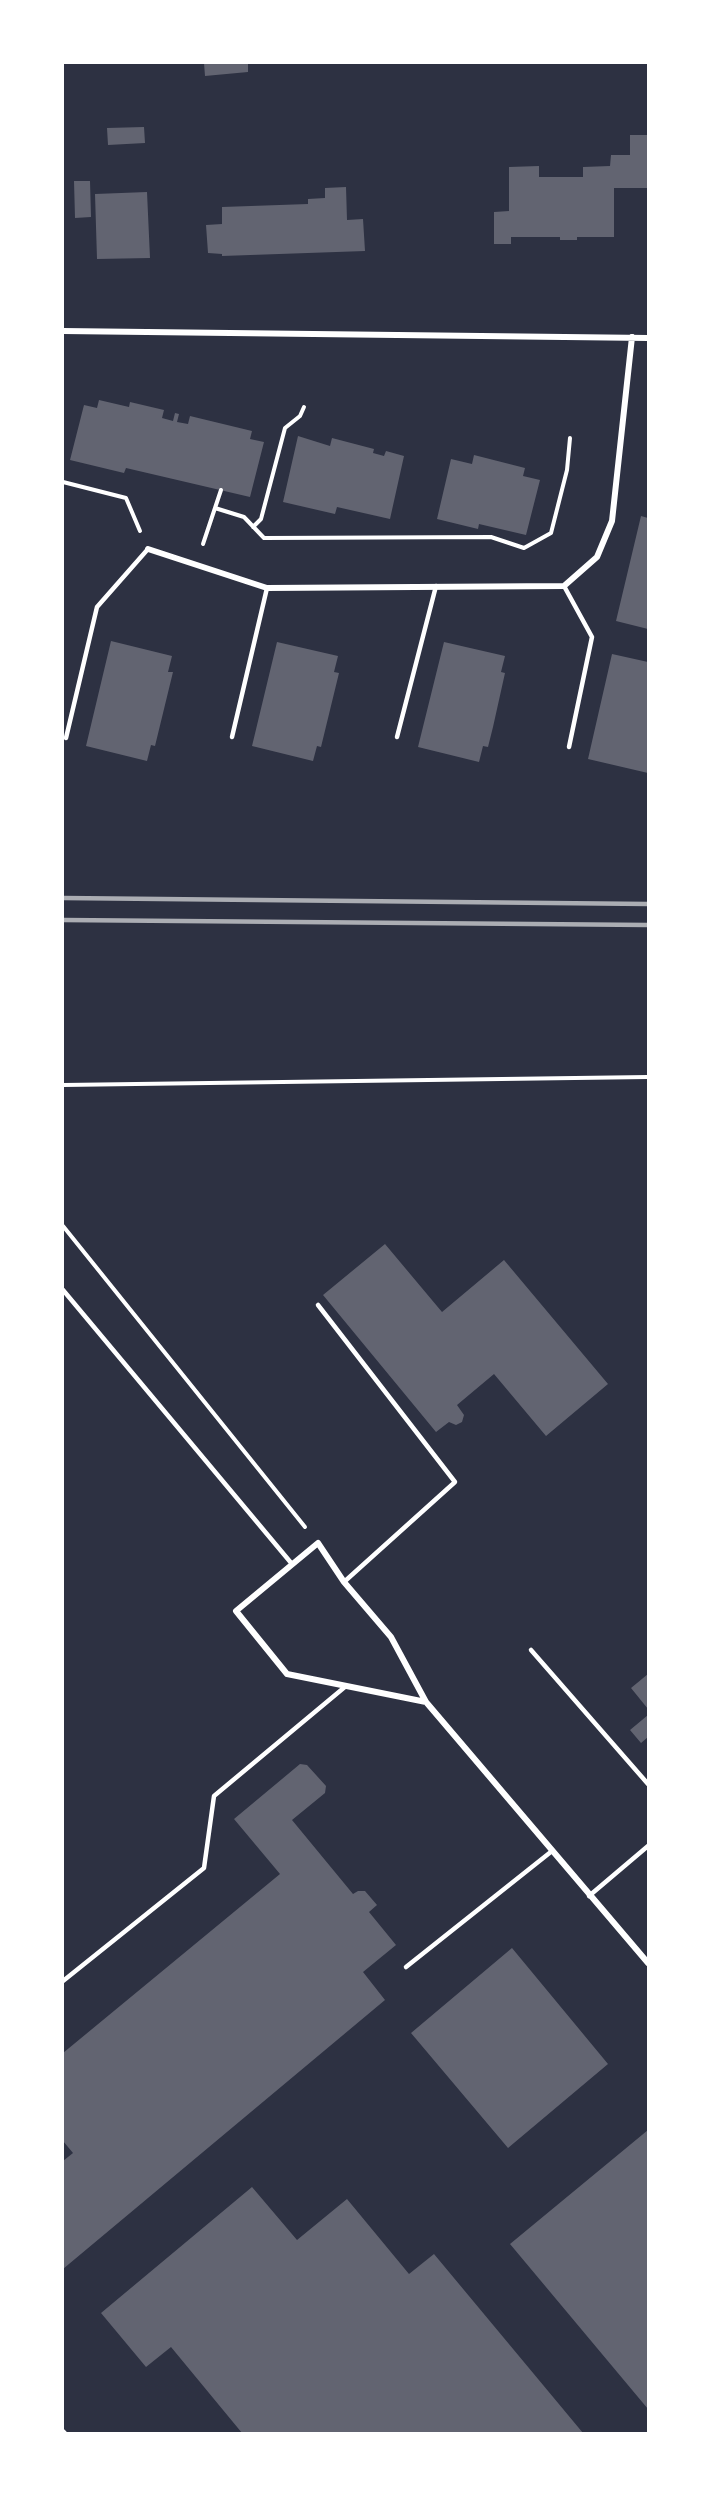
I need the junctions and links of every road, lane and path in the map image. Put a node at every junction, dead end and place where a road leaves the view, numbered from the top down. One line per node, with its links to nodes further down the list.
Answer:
1 (63, 331): 2 (street)
2 (632, 338): 3 (street); 13 (street)
3 (648, 338)
4 (304, 407): 9 (path)
5 (570, 438): 9 (path)
6 (63, 482): 10 (path)
7 (220, 490): 8 (path)
8 (215, 508): 9 (path); 11 (path)
9 (253, 527)
10 (148, 549): 11 (street); 17 (lane)
11 (196, 565): 14 (street)
12 (436, 586): 13 (street); 14 (street); 16 (lane)
13 (564, 586): 18 (lane)
14 (267, 588): 15 (lane)
15 (232, 737)
16 (397, 737)
17 (66, 738)
18 (569, 747)
19 (648, 1077): 20 (path)
20 (63, 1085)
21 (63, 1226): 24 (path)
22 (63, 1290): 25 (lane)
23 (318, 1305): 26 (lane)
24 (318, 1543): 25 (street); 26 (street)
25 (292, 1564): 28 (street)
26 (344, 1582): 29 (street)
27 (531, 1650): 30 (lane)
28 (346, 1686): 29 (street); 36 (lane)
29 (426, 1702): 32 (street)
30 (648, 1784)
31 (648, 1846): 33 (lane)
32 (552, 1851): 33 (street); 35 (lane)
33 (589, 1896): 34 (street)
34 (648, 1963)
35 (405, 1967)
36 (63, 1981)

